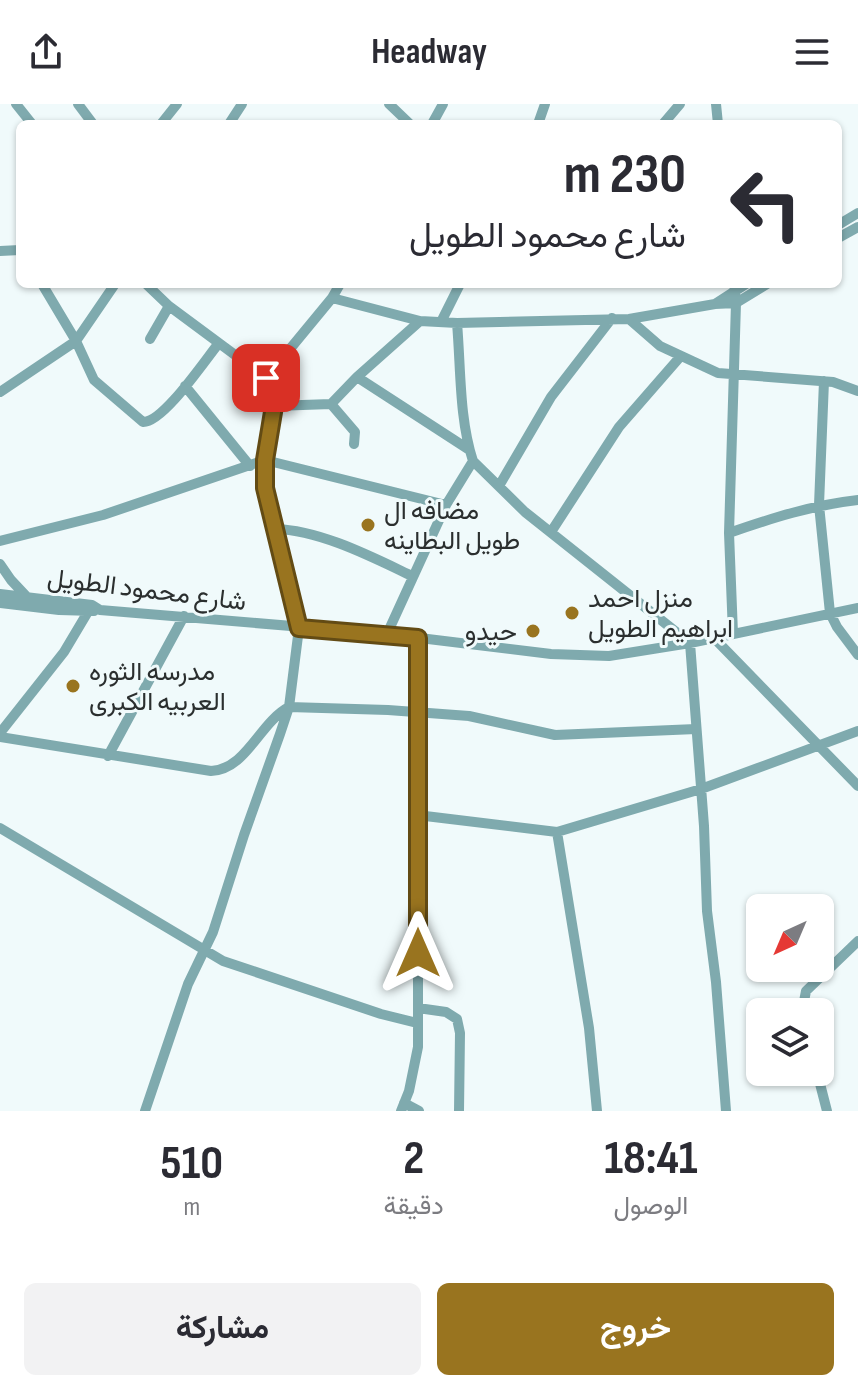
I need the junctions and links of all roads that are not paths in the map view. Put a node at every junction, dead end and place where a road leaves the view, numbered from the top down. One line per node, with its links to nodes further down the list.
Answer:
1 (16, 104): 5 (street)
2 (177, 104): 6 (street)
3 (389, 104): 7 (street)
4 (680, 104): 8 (street)
5 (29, 120)
6 (164, 120)
7 (406, 120)
8 (666, 120)
9 (44, 288): 27 (street)
10 (112, 288): 27 (street)
11 (150, 288): 20 (street)
12 (338, 288): 17 (street)
13 (458, 288): 24 (street)
14 (733, 288): 19 (street)
15 (734, 288): 18 (street)
16 (760, 288): 18 (street)
17 (332, 298): 23 (street); 32 (street)
18 (736, 303): 19 (street); 30 (street)
19 (715, 304): 22 (street)
20 (169, 306): 26 (street); 28 (street)
21 (612, 318): 22 (street); 25 (street); 44 (street)
22 (629, 319): 29 (street)
23 (420, 321): 24 (street); 31 (street)
24 (441, 322): 25 (street)
25 (457, 323): 40 (street)
26 (150, 339)
27 (76, 341): 34 (street); 36 (street)
28 (219, 343): 32 (street); 34 (street)
29 (680, 357): 30 (street); 49 (street)
30 (734, 373): 33 (street); 50 (street)
31 (357, 377): 37 (street); 40 (street)
32 (266, 378): 38 (street)
33 (824, 381): 35 (street); 47 (street)
34 (185, 386): 43 (street)
35 (858, 391)
36 (0, 392)
37 (331, 404): 38 (street); 39 (street)
38 (274, 406): 41 (street)
39 (354, 444)
40 (468, 449): 42 (street)
41 (265, 460): 43 (street); 46 (street); 48 (street)
42 (473, 461): 44 (street); 46 (street)
43 (250, 466): 51 (street)
44 (499, 486): 49 (street)
45 (858, 500): 47 (street)
46 (446, 505): 53 (street)
47 (819, 505): 50 (street); 59 (street)
48 (275, 529): 53 (street); 61 (street)
49 (551, 532): 66 (street)
50 (729, 533): 63 (street)
51 (0, 541)
52 (0, 564): 55 (street)
53 (412, 576): 62 (street)
54 (0, 594): 55 (street, شارع محمود الطويل)
55 (28, 597): 58 (street, شارع محمود الطويل)
56 (0, 603): 58 (street)
57 (858, 608): 59 (street, شارع محمود الطويل)
58 (94, 609): 60 (street, شارع محمود الطويل); 72 (street)
59 (830, 613): 63 (street, شارع محمود الطويل); 67 (street)
60 (184, 616): 61 (street, شارع محمود الطويل); 74 (street)
61 (299, 628): 62 (street, شارع محمود الطويل); 68 (street)
62 (387, 634): 65 (street, شارع محمود الطويل)
63 (733, 634): 64 (street, شارع محمود الطويل)
64 (713, 637): 66 (street, شارع محمود الطويل); 73 (street)
65 (418, 638): 66 (street, شارع محمود الطويل); 69 (street)
66 (690, 643): 70 (street)
67 (858, 655)
68 (289, 707): 69 (street); 74 (street); 81 (street)
69 (418, 712): 70 (street); 77 (street)
70 (696, 729): 76 (street)
71 (858, 731): 73 (street)
72 (0, 735): 74 (street)
73 (820, 746): 75 (street); 76 (street)
74 (108, 756)
75 (858, 786)
76 (701, 789): 79 (street); 91 (street)
77 (417, 815): 79 (street); 83 (street)
78 (0, 828): 81 (street)
79 (557, 832): 90 (street)
80 (858, 941): 82 (street)
81 (205, 950): 84 (street); 87 (street)
82 (805, 998)
83 (418, 1008): 84 (street); 89 (street)
84 (417, 1023): 86 (street)
85 (821, 1086): 92 (street)
86 (402, 1107): 88 (street)
87 (145, 1111)
88 (419, 1111)
89 (459, 1111)
90 (597, 1111)
91 (726, 1111)
92 (827, 1111)

